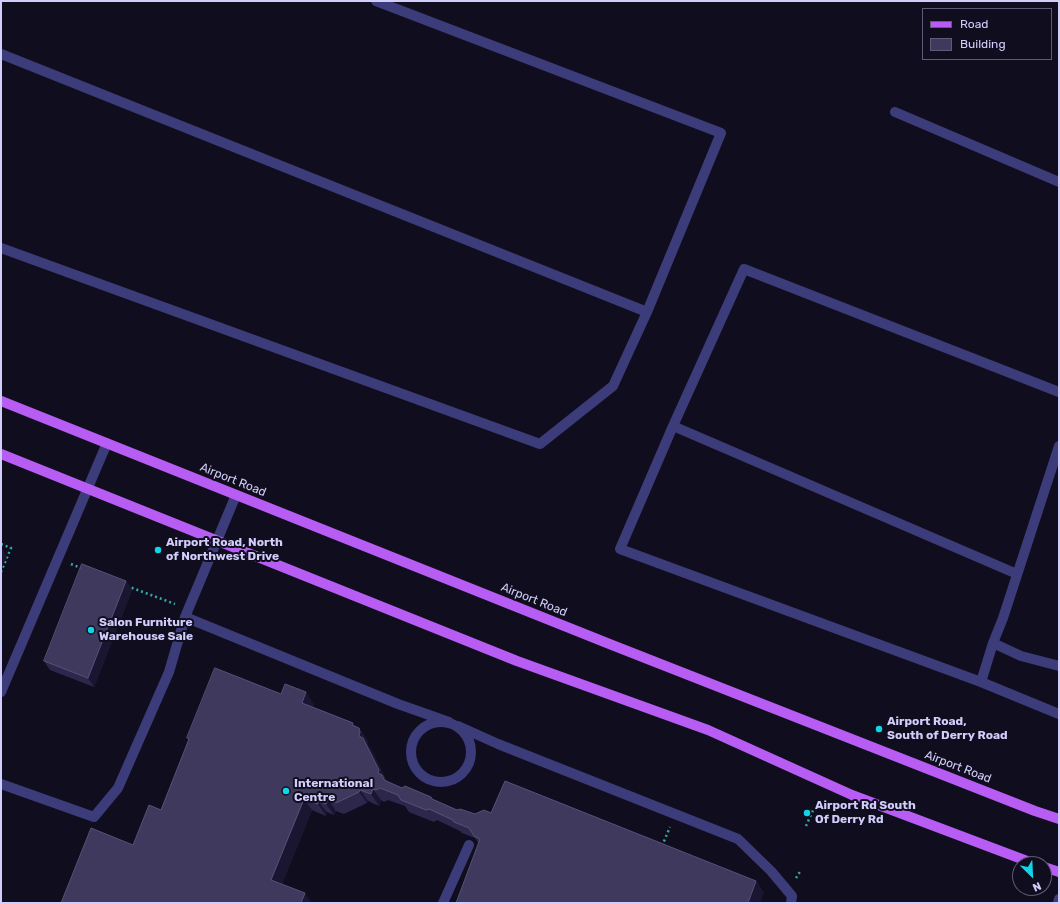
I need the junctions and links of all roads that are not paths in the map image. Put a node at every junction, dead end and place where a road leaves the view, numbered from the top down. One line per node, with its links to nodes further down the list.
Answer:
1 (376, 1): 6 (lane)
2 (1, 54): 6 (lane)
3 (895, 112): 4 (lane)
4 (1059, 182)
5 (1, 248): 6 (lane)
6 (647, 312)
7 (1059, 392): 9 (lane)
8 (1, 401): 10 (main road, Airport Road)
9 (673, 426): 16 (lane); 20 (lane)
10 (107, 443): 13 (lane); 14 (main road, Airport Road)
11 (1059, 446): 16 (lane)
12 (1, 454): 13 (main road)
13 (87, 489): 15 (main road); 21 (lane)
14 (236, 495): 15 (lane); 25 (main road, Airport Road)
15 (217, 541): 17 (lane); 27 (main road)
16 (1017, 574): 18 (lane)
17 (187, 613): 23 (lane); 24 (lane)
18 (993, 643): 19 (lane); 20 (lane)
19 (1059, 666)
20 (981, 682): 22 (lane)
21 (1, 692)
22 (1059, 714)
23 (453, 724): 23 (lane); 30 (lane)
24 (1, 784)
25 (1059, 819)
26 (469, 845): 29 (lane)
27 (1014, 856)
28 (1059, 899): 31 (lane)
29 (443, 903)
30 (791, 903)
31 (1058, 903)

